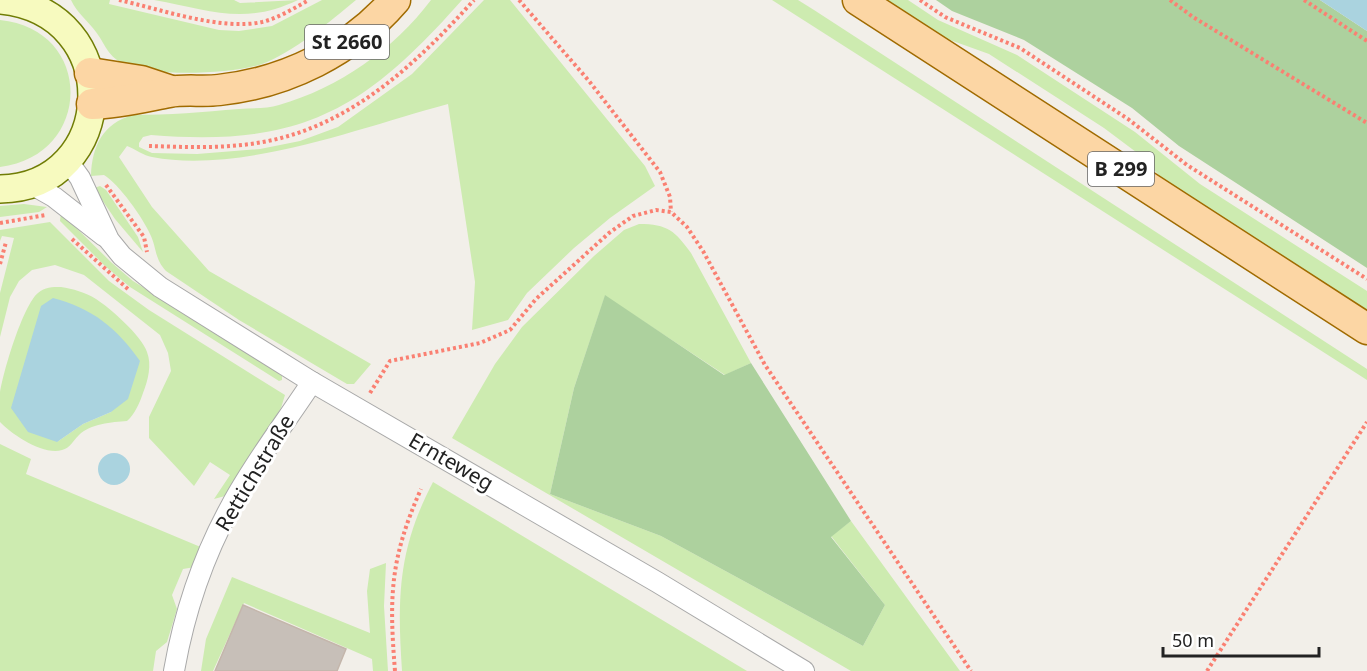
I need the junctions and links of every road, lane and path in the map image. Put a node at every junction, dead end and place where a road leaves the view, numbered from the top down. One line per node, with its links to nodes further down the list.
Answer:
1 (5, 0): 11 (main road)
2 (119, 0): 3 (path)
3 (309, 0)
4 (395, 0): 14 (main road, St 2660)
5 (474, 0): 17 (path)
6 (519, 0): 21 (path)
7 (858, 0): 26 (main road, B 299)
8 (920, 0): 25 (path)
9 (1170, 0): 16 (path)
10 (1304, 0): 12 (path)
11 (47, 7): 13 (main road)
12 (1367, 41)
13 (90, 73): 14 (main road); 15 (main road)
14 (171, 91): 15 (main road)
15 (92, 104): 18 (main road)
16 (1367, 123)
17 (149, 146)
18 (67, 160): 19 (main road); 22 (street, Ernteweg)
19 (31, 184): 20 (main road); 22 (street, Ernteweg)
20 (0, 189)
21 (671, 212): 28 (path); 34 (path)
22 (109, 240): 27 (street, Ernteweg)
23 (6, 242): 24 (path)
24 (0, 264)
25 (1367, 279)
26 (1367, 328)
27 (312, 382): 28 (street, Ernteweg); 31 (street, Rettichstraße)
28 (361, 410): 33 (street, Ernteweg)
29 (1367, 422): 35 (path)
30 (422, 489): 32 (path)
31 (174, 671)
32 (395, 671)
33 (804, 671)
34 (971, 671)
35 (1207, 671)

